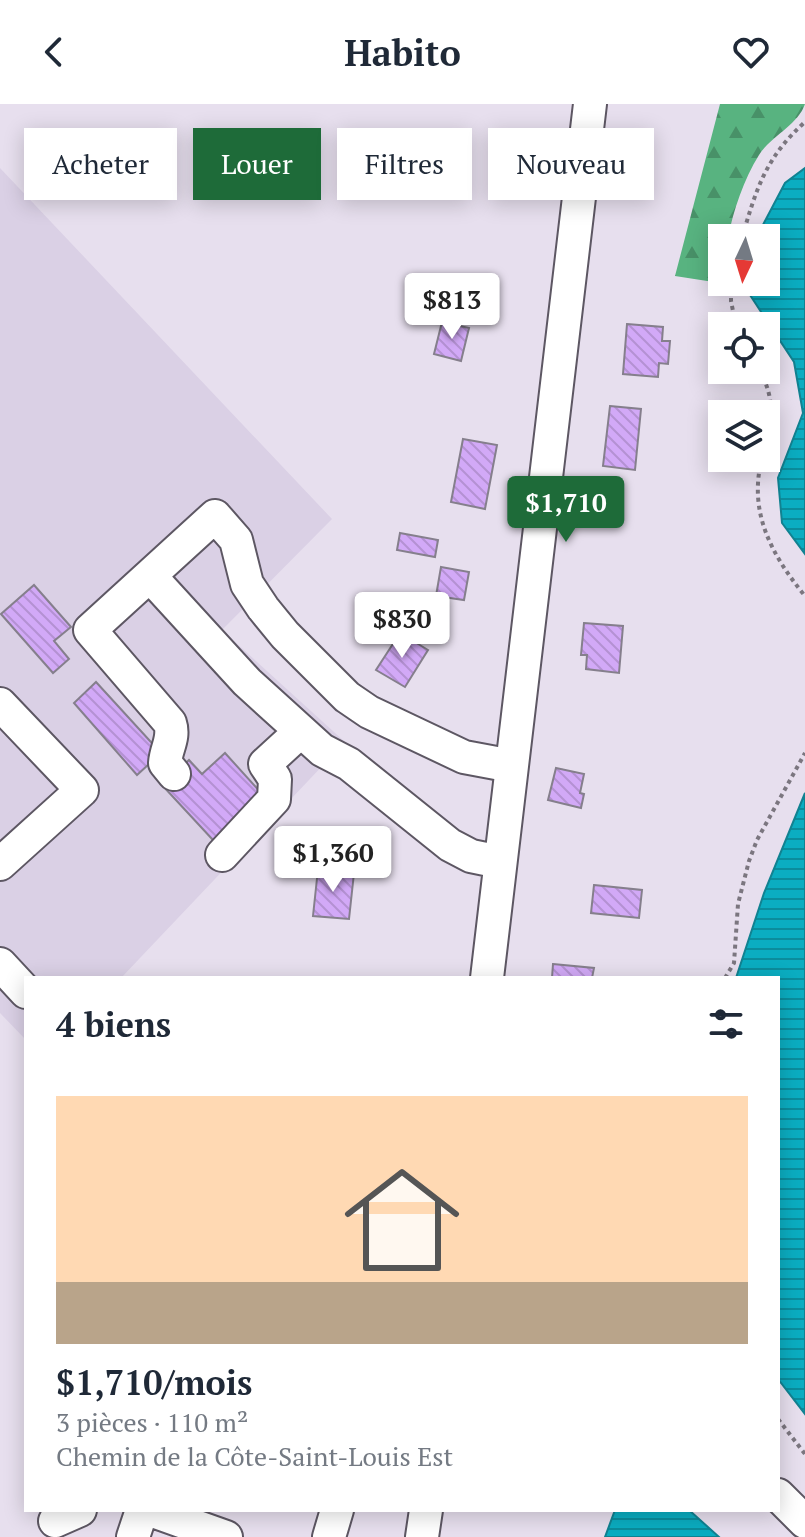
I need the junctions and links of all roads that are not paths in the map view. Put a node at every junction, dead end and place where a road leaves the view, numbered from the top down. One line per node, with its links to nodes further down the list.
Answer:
1 (590, 104): 5 (street)
2 (150, 576): 4 (street); 5 (street); 6 (street)
3 (0, 704): 9 (street)
4 (301, 731): 7 (street); 8 (street)
5 (512, 766): 8 (street)
6 (174, 774)
7 (222, 855)
8 (500, 862): 11 (street)
9 (0, 864)
10 (0, 964): 12 (street)
11 (487, 976)
12 (24, 990)
13 (780, 1497): 18 (street)
14 (141, 1512): 20 (street)
15 (153, 1512): 19 (street)
16 (336, 1512): 22 (street)
17 (426, 1512): 23 (street)
18 (805, 1522)
19 (178, 1529): 21 (street)
20 (133, 1537)
21 (226, 1537)
22 (329, 1537)
23 (422, 1537)

